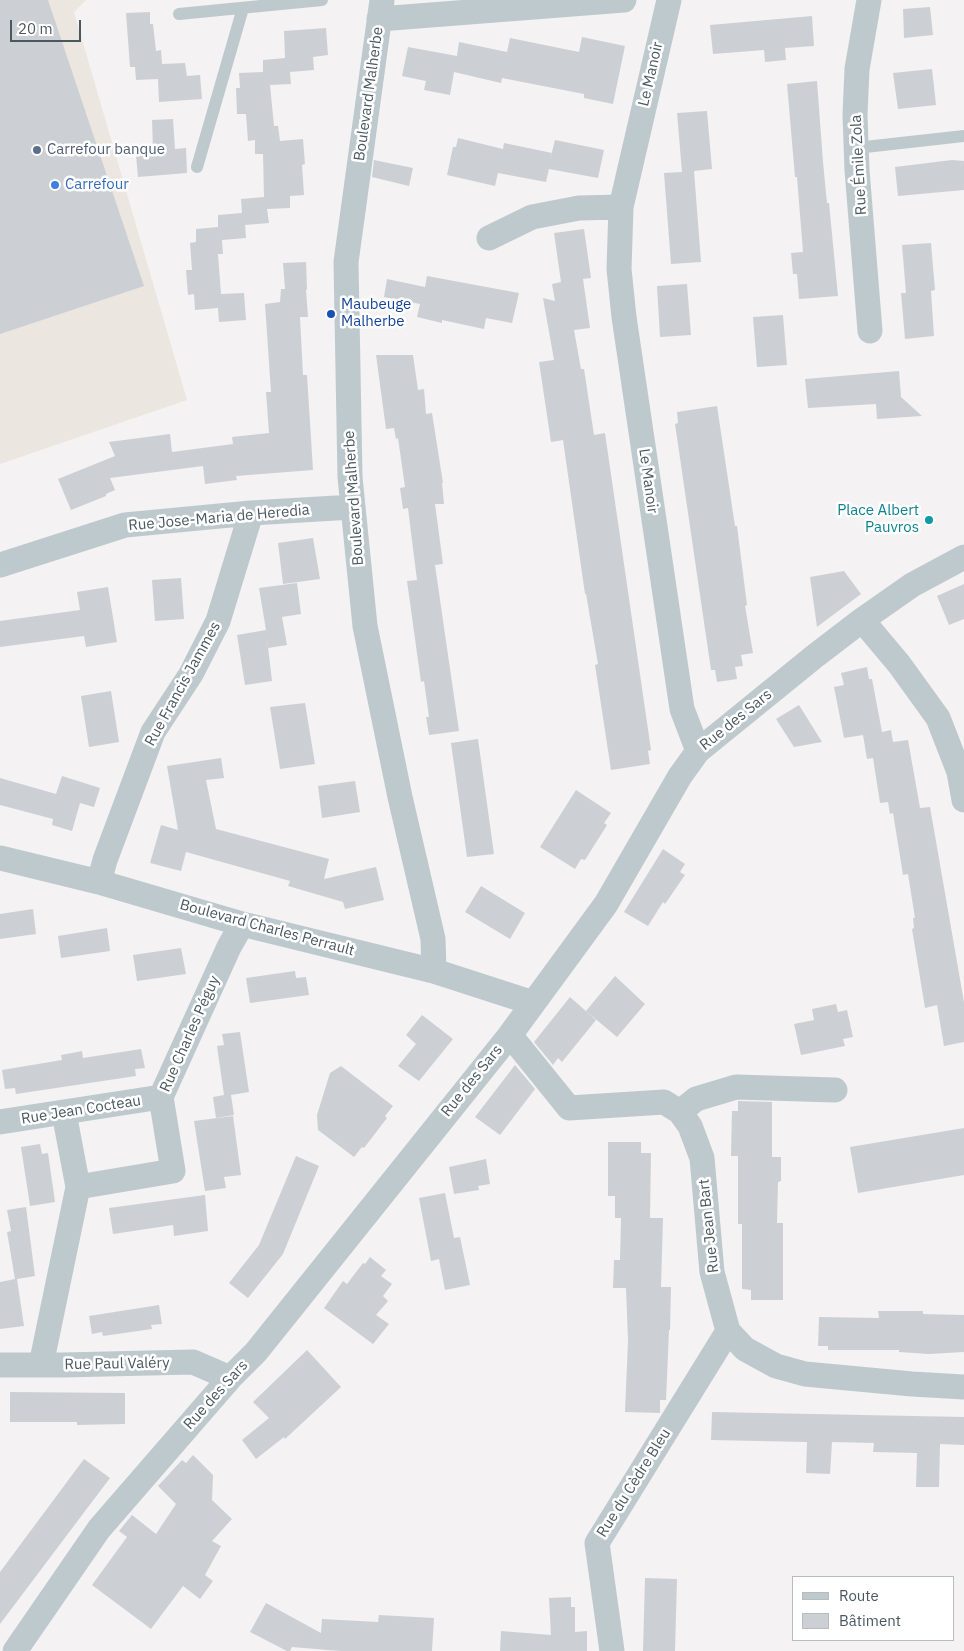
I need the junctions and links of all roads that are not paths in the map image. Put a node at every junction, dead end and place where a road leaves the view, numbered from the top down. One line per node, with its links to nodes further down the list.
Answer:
1 (322, 0): 5 (lane)
2 (624, 0): 6 (street)
3 (669, 0): 11 (street, Le Manoir)
4 (869, 0): 9 (street, Rue Émile Zola)
5 (243, 8): 7 (lane); 10 (lane)
6 (381, 9): 14 (street, Boulevard Malherbe)
7 (179, 14)
8 (964, 136): 9 (lane)
9 (856, 148): 13 (street, Rue Émile Zola)
10 (197, 167)
11 (621, 207): 12 (street); 19 (street, Le Manoir)
12 (489, 238)
13 (870, 331)
14 (353, 507): 15 (street, Rue Jose-Maria de Heredia); 24 (street, Boulevard Malherbe)
15 (251, 513): 17 (street, Rue Jose-Maria de Heredia); 22 (street, Rue Francis Jammes)
16 (964, 557): 18 (street, Rue des Sars)
17 (0, 565)
18 (862, 620): 19 (street, Rue des Sars); 20 (street)
19 (698, 751): 25 (street, Rue des Sars)
20 (964, 800)
21 (0, 858): 22 (street, Boulevard Charles Perrault)
22 (99, 882): 23 (street, Boulevard Charles Perrault)
23 (242, 924): 24 (street, Boulevard Charles Perrault); 28 (street, Rue Charles Péguy)
24 (434, 971): 25 (street, Boulevard Charles Perrault)
25 (533, 1002): 26 (street, Rue des Sars)
26 (510, 1035): 29 (street); 36 (street, Rue des Sars)
27 (834, 1090): 29 (street)
28 (161, 1097): 30 (street, Rue Jean Cocteau); 32 (street, Rue Charles Péguy)
29 (680, 1112): 33 (street, Rue Jean Bart)
30 (64, 1114): 31 (street, Rue Jean Cocteau); 32 (street)
31 (0, 1122)
32 (78, 1187): 35 (street)
33 (728, 1331): 37 (street, Rue Jean Bart); 39 (street, Rue du Cèdre Bleu)
34 (0, 1365): 35 (street, Rue Paul Valéry)
35 (41, 1365): 36 (street, Rue Paul Valéry)
36 (230, 1378): 38 (street, Rue des Sars)
37 (964, 1387)
38 (15, 1651)
39 (612, 1651)

